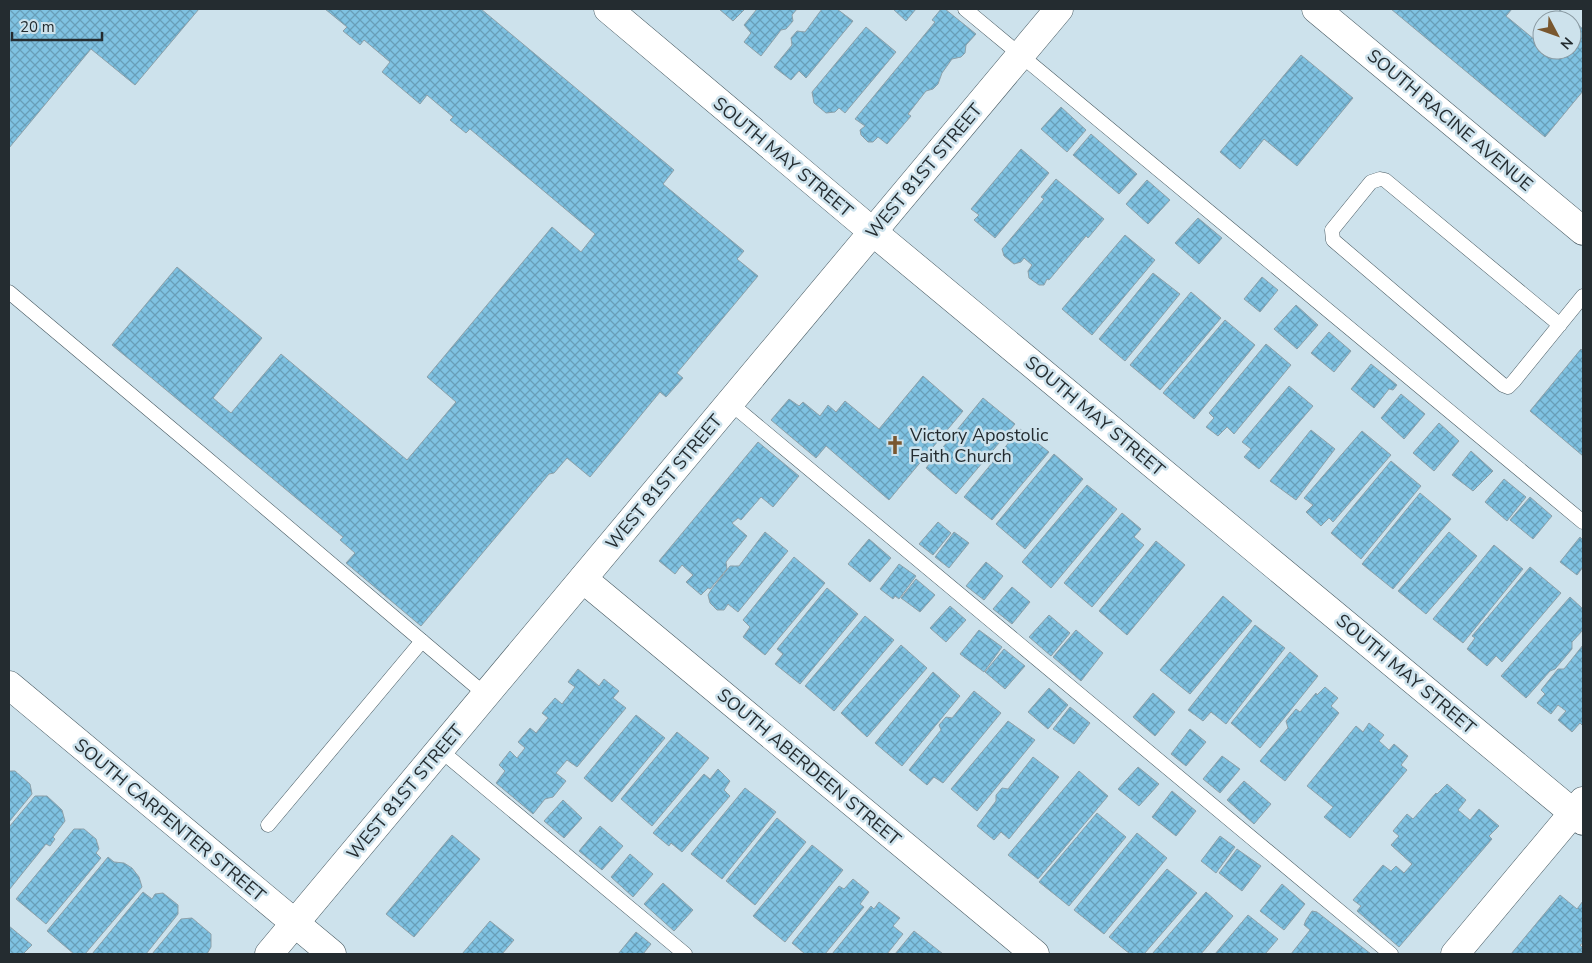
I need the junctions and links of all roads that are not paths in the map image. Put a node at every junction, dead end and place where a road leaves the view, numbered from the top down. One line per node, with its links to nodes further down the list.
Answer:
1 (608, 9): 7 (street, SOUTH MAY STREET)
2 (965, 9): 5 (lane)
3 (1059, 9): 5 (street, WEST 81ST STREET)
4 (1316, 9): 6 (street, SOUTH RACINE AVENUE)
5 (1020, 55): 7 (street, WEST 81ST STREET); 12 (lane)
6 (1583, 230)
7 (873, 232): 11 (street, WEST 81ST STREET); 18 (street, SOUTH MAY STREET)
8 (9, 292): 14 (lane)
9 (1581, 303): 10 (lane)
10 (1560, 325): 10 (lane)
11 (730, 403): 13 (street, WEST 81ST STREET); 25 (lane)
12 (1583, 522)
13 (583, 579): 16 (street, WEST 81ST STREET); 24 (street, SOUTH ABERDEEN STREET)
14 (422, 641): 16 (lane); 19 (lane)
15 (9, 685): 20 (street, SOUTH CARPENTER STREET)
16 (486, 695): 17 (street, WEST 81ST STREET)
17 (440, 750): 20 (street, WEST 81ST STREET); 23 (lane)
18 (1580, 811): 26 (street)
19 (268, 825)
20 (295, 924): 21 (street, WEST 81ST STREET); 22 (street, SOUTH CARPENTER STREET)
21 (269, 954)
22 (332, 954)
23 (685, 954)
24 (1034, 954)
25 (1391, 954)
26 (1455, 954)

